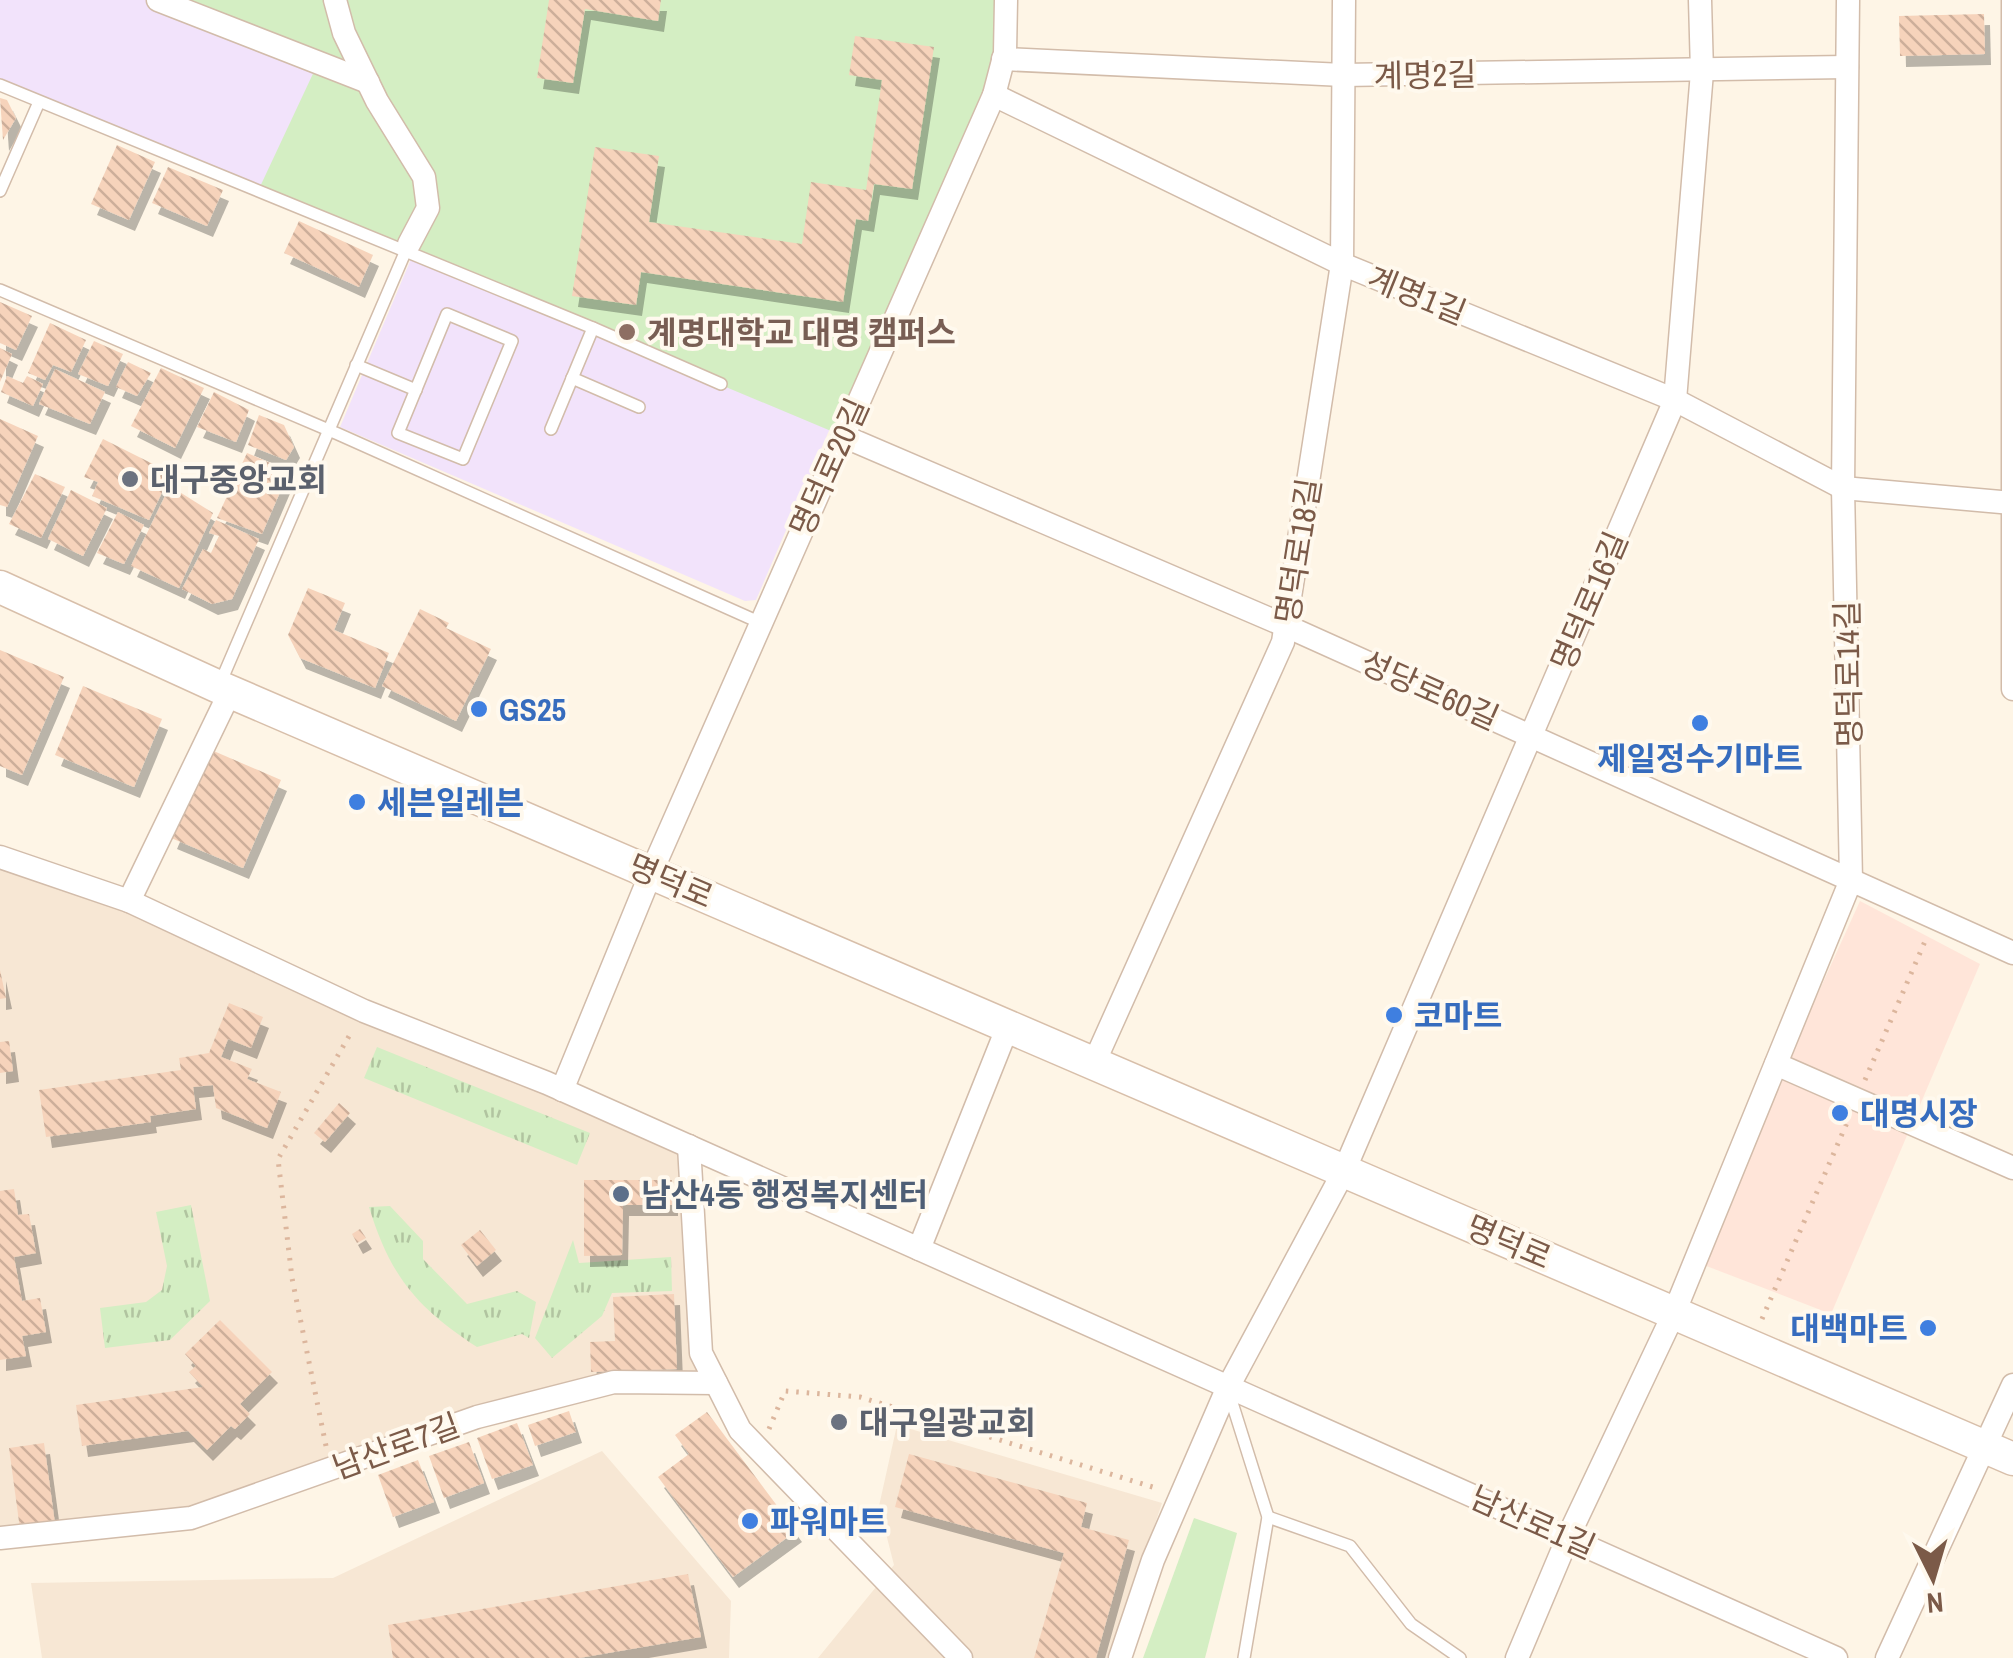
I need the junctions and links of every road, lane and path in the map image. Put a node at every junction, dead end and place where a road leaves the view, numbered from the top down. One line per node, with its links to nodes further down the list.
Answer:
1 (158, 0): 12 (street)
2 (335, 0): 12 (street)
3 (1006, 0): 8 (street, 명덕로20길)
4 (1344, 0): 11 (street, 명덕로18길)
5 (1700, 0): 10 (street, 명덕로16길)
6 (1848, 0): 9 (street, 명덕로14길)
7 (2013, 0): 31 (street)
8 (1003, 59): 11 (street, 계명2길); 14 (street, 명덕로20길)
9 (1847, 66): 10 (street, 계명2길); 30 (street, 명덕로14길)
10 (1702, 72): 11 (street, 계명2길); 25 (street, 명덕로16길)
11 (1343, 76): 18 (street, 명덕로18길)
12 (368, 82): 17 (street)
13 (0, 85): 15 (lane)
14 (994, 95): 18 (street, 계명1길); 29 (street, 명덕로20길)
15 (39, 102): 16 (lane); 17 (lane)
16 (0, 191)
17 (407, 247): 20 (lane); 21 (lane)
18 (1342, 264): 25 (street, 계명1길); 34 (street, 명덕로18길)
19 (0, 290): 27 (lane)
20 (593, 328): 22 (lane); 23 (lane)
21 (356, 365): 24 (lane); 27 (lane)
22 (572, 378): 26 (lane); 28 (lane)
23 (720, 384)
24 (416, 390): 24 (lane)
25 (1675, 400): 30 (street, 계명1길); 37 (street, 명덕로16길)
26 (639, 407)
27 (328, 429): 33 (lane); 35 (lane)
28 (551, 429)
29 (843, 436): 33 (street, 명덕로20길); 34 (street, 성당로60길)
30 (1843, 488): 31 (street); 40 (street, 명덕로14길)
31 (2012, 503): 36 (street)
32 (0, 587): 35 (main road, 명덕로)
33 (761, 623): 39 (street, 명덕로20길)
34 (1286, 626): 37 (street, 성당로60길); 46 (street, 명덕로18길)
35 (224, 689): 39 (main road, 명덕로); 41 (street)
36 (2012, 689)
37 (1532, 736): 40 (street, 성당로60길); 53 (street, 명덕로16길)
38 (0, 856): 41 (street, 남산로1길)
39 (651, 872): 45 (main road, 명덕로); 48 (street, 명덕로20길)
40 (1851, 880): 42 (street, 성당로60길); 47 (street, 명덕로14길)
41 (130, 901): 44 (street, 남산로1길)
42 (1935, 918): 43 (street, 성당로60길); 49 (path)
43 (2013, 953)
44 (364, 1011): 48 (street, 남산로1길); 62 (path)
45 (1008, 1026): 46 (main road, 명덕로); 54 (street)
46 (1094, 1063): 53 (main road, 명덕로)
47 (1776, 1064): 52 (street); 55 (street, 명덕로14길)
48 (562, 1090): 51 (street, 남산로1길)
49 (1858, 1096)
50 (1850, 1114): 56 (path)
51 (688, 1146): 54 (street, 남산로1길); 57 (street)
52 (2013, 1168)
53 (1344, 1171): 55 (main road, 명덕로); 59 (street)
54 (919, 1249): 59 (street, 남산로1길)
55 (1674, 1313): 56 (main road, 명덕로); 65 (street)
56 (1750, 1346): 61 (main road, 명덕로)
57 (716, 1383): 60 (street); 62 (street, 남산로7길)
58 (2013, 1385): 61 (street)
59 (1228, 1389): 63 (street); 64 (lane); 65 (street, 남산로1길)
60 (760, 1450): 63 (path); 67 (street)
61 (2000, 1453): 73 (street)
62 (331, 1468): 66 (street, 남산로7길)
63 (1181, 1496): 68 (street)
64 (1268, 1517): 69 (lane); 70 (lane)
65 (1568, 1537): 71 (street); 72 (street, 남산로1길)
66 (0, 1538)
67 (961, 1658)
68 (1120, 1658)
69 (1244, 1658)
70 (1460, 1658)
71 (1517, 1658)
72 (1836, 1658)
73 (1887, 1658)

